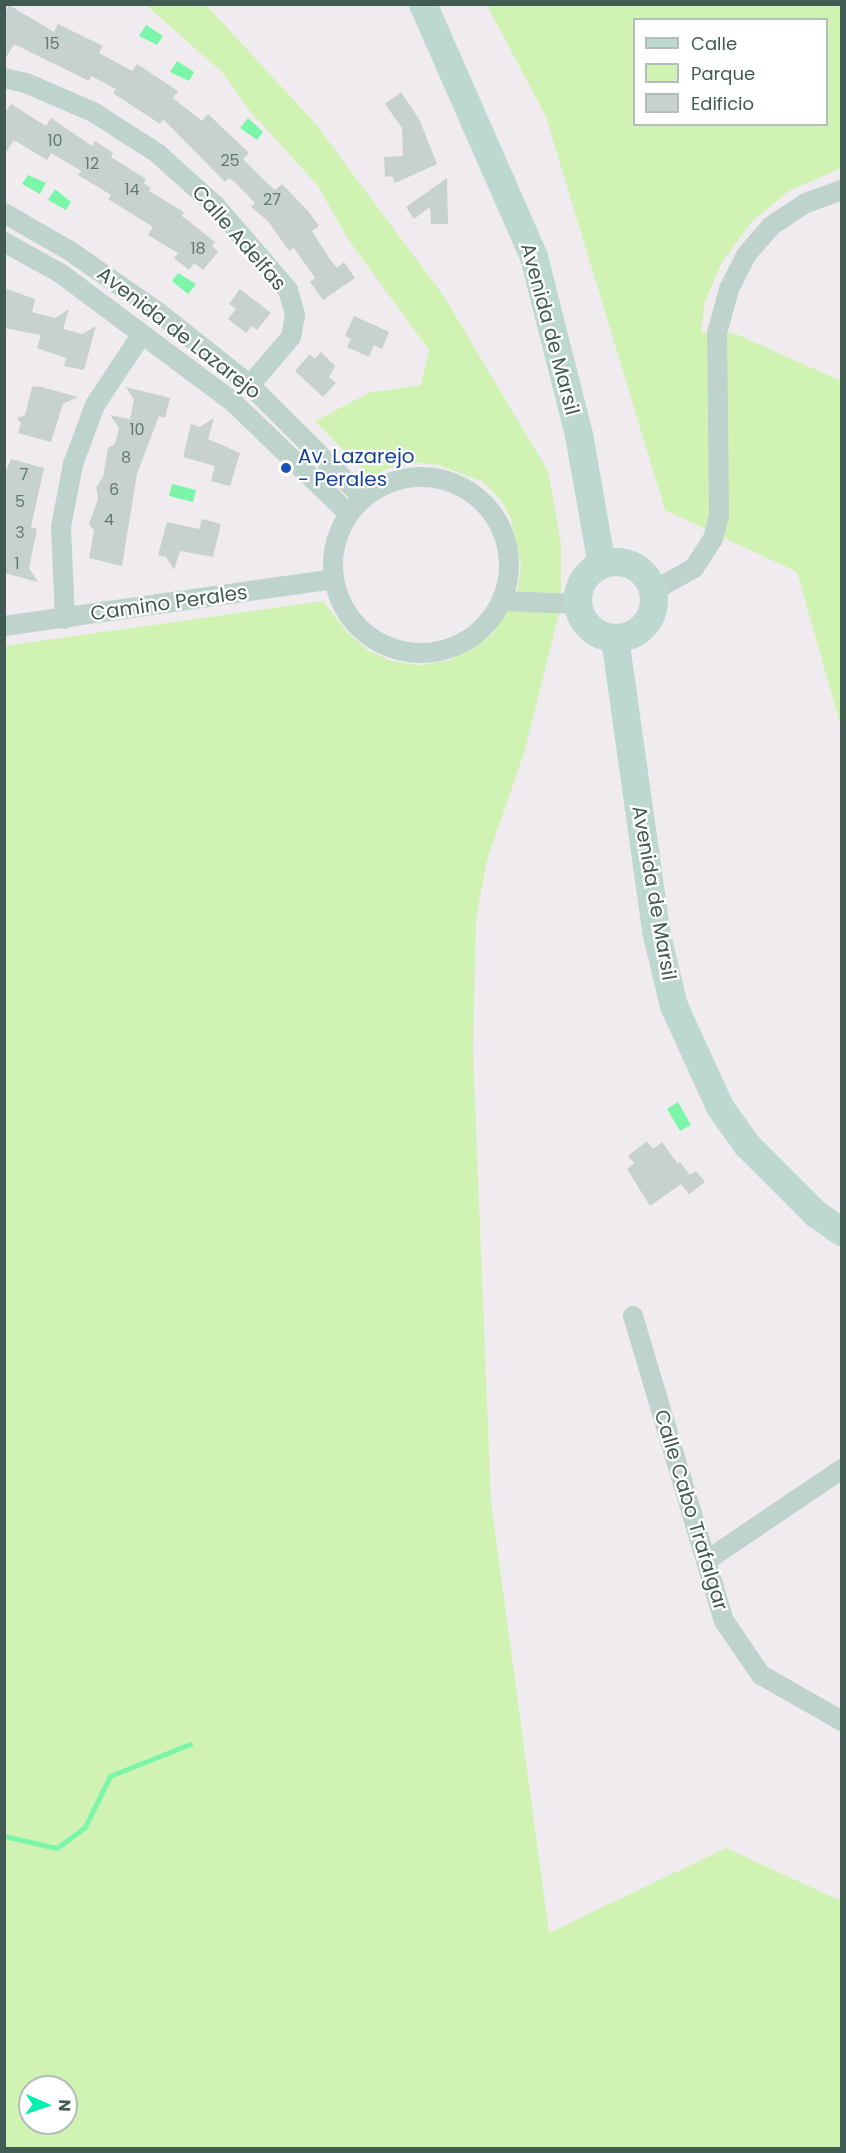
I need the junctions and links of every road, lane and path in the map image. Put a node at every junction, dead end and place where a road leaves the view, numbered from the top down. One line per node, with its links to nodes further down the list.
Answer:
1 (423, 4): 11 (street, Avenida de Marsil)
2 (446, 4): 11 (street, Avenida de Marsil)
3 (4, 78): 8 (street, Calle Adelfas)
4 (842, 190): 13 (street)
5 (4, 213): 8 (street, Avenida de Lazarejo)
6 (4, 242): 7 (street, Avenida de Lazarejo)
7 (142, 334): 10 (street, Avenida de Lazarejo); 16 (street)
8 (250, 385): 9 (street, Avenida de Lazarejo)
9 (363, 498): 10 (street); 14 (street)
10 (349, 514): 12 (street)
11 (611, 564): 13 (street); 15 (street)
12 (334, 579): 14 (street); 16 (street, Camino Perales)
13 (653, 591): 18 (street)
14 (501, 601): 15 (street)
15 (579, 604): 18 (street)
16 (64, 619): 17 (street, Camino Perales)
17 (4, 626)
18 (624, 636): 19 (street, Avenida de Marsil); 20 (street, Avenida de Marsil)
19 (842, 1208)
20 (842, 1232)
21 (633, 1316): 23 (street, Calle Cabo Trafalgar)
22 (842, 1469): 23 (street)
23 (706, 1561): 24 (street, Calle Cabo Trafalgar)
24 (842, 1721)

